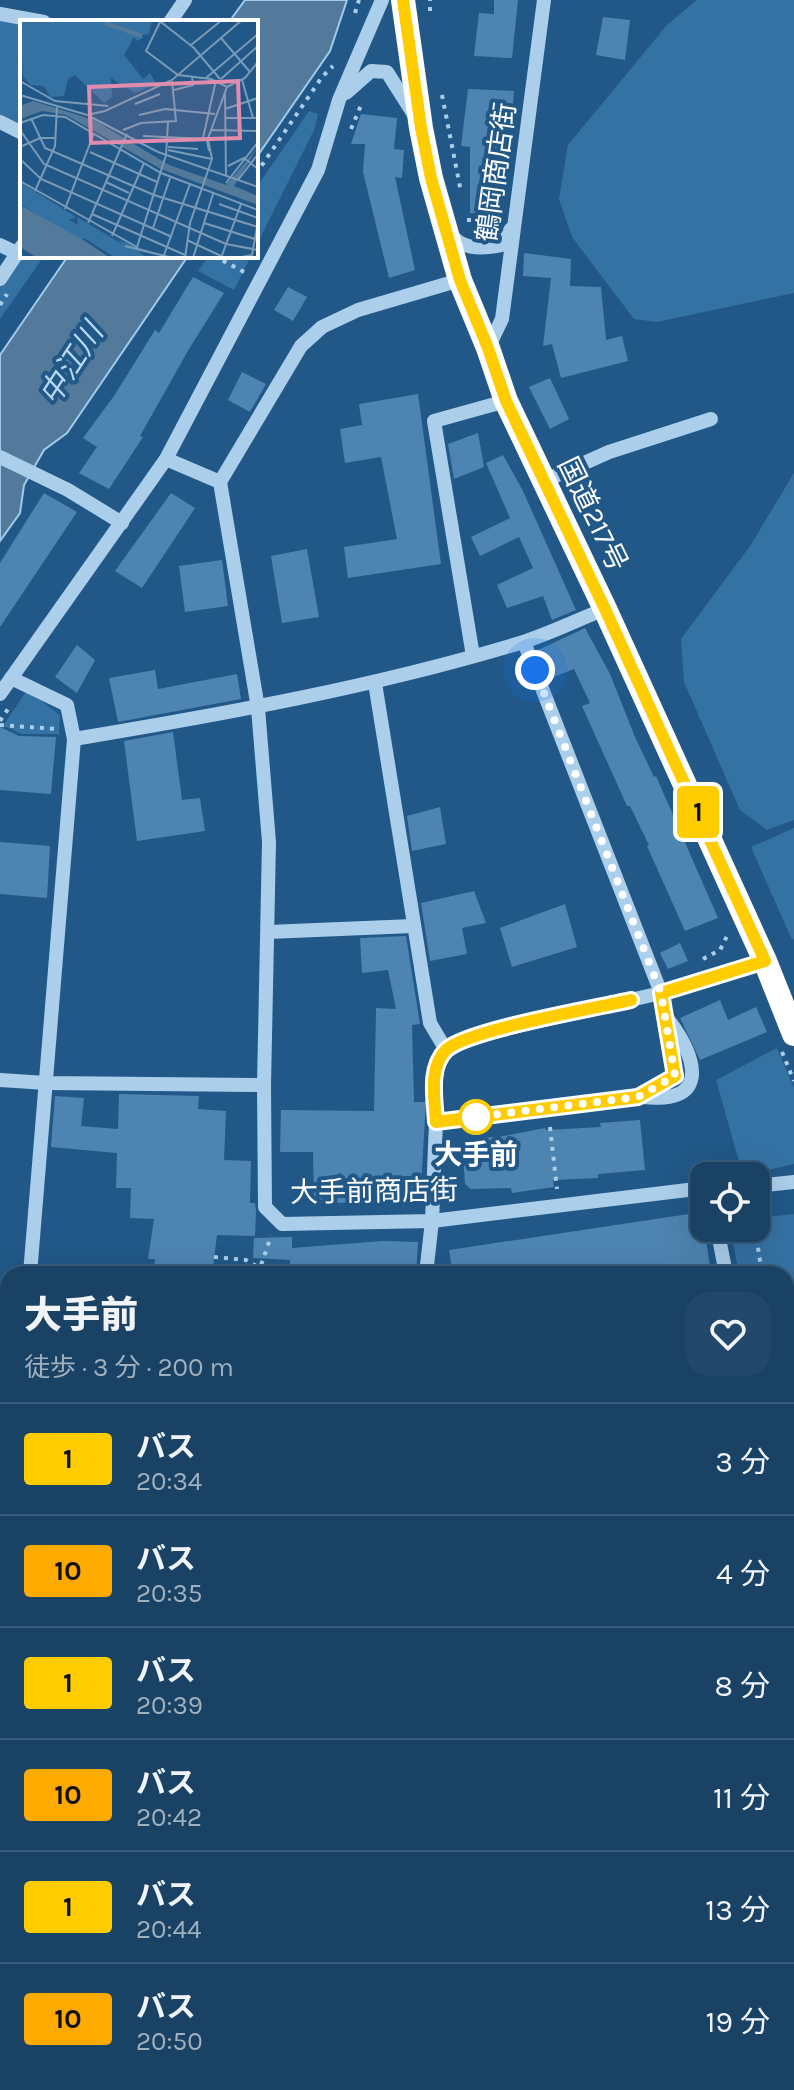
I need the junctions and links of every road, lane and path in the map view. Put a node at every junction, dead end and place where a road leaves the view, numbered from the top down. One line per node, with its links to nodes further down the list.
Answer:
1 (185, 0): 10 (street)
2 (359, 0): 8 (path)
3 (382, 0): 14 (street)
4 (403, 0): 17 (highway, 国道217号)
5 (430, 0): 11 (path)
6 (544, 0): 23 (street, 鶴岡商店街)
7 (0, 14): 9 (street)
8 (354, 15)
9 (33, 20)
10 (171, 20)
11 (431, 23)
12 (333, 80): 20 (path)
13 (439, 81): 21 (path)
14 (339, 100): 17 (street); 34 (street)
15 (362, 102): 18 (path)
16 (0, 122): 19 (street)
17 (421, 128): 22 (highway, 国道217号)
18 (351, 130)
19 (20, 132)
20 (258, 171)
21 (462, 197)
22 (454, 216): 23 (path); 23 (street); 29 (highway, 国道217号)
23 (510, 221): 30 (street, 鶴岡商店街)
24 (0, 245): 25 (street)
25 (20, 249): 28 (street)
26 (218, 258): 27 (path)
27 (248, 274)
28 (0, 279)
29 (460, 280): 30 (highway, 国道217号); 36 (street)
30 (488, 348): 31 (highway, 国道217号)
31 (506, 401): 35 (highway, 国道217号); 40 (street)
32 (711, 419): 35 (street)
33 (0, 457): 37 (street)
34 (166, 459): 36 (street); 37 (street)
35 (544, 481): 38 (highway, 国道217号)
36 (220, 482): 44 (street, 大手前商店街)
37 (122, 523): 41 (street)
38 (605, 609): 39 (street); 52 (highway, 国道217号)
39 (524, 642): 40 (street); 53 (street)
40 (473, 656): 42 (street)
41 (11, 678): 43 (street); 47 (street)
42 (375, 683): 44 (street); 48 (street)
43 (0, 694)
44 (258, 708): 47 (street); 50 (street, 大手前商店街)
45 (0, 725): 46 (path)
46 (57, 729)
47 (74, 739): 57 (street)
48 (413, 926): 50 (street); 55 (street)
49 (729, 927): 51 (path)
50 (268, 932): 58 (street, 大手前商店街)
51 (726, 941)
52 (765, 961): 53 (street); 54 (highway, 国道217号)
53 (661, 993): 55 (street); 59 (street)
54 (794, 1034)
55 (446, 1050): 59 (street)
56 (0, 1080): 57 (street)
57 (46, 1083): 58 (street); 70 (street)
58 (264, 1085): 65 (street, 大手前商店街)
59 (436, 1122): 66 (street)
60 (550, 1123): 64 (path)
61 (794, 1182): 62 (street)
62 (770, 1185)
63 (690, 1190): 66 (street, 大手前商店街)
64 (558, 1192)
65 (278, 1219): 66 (street, 大手前商店街); 72 (path)
66 (432, 1221): 73 (street)
67 (720, 1242): 74 (street)
68 (757, 1242): 75 (path)
69 (214, 1257): 71 (path)
70 (31, 1266)
71 (253, 1266)
72 (261, 1266)
73 (427, 1266)
74 (724, 1266)
75 (761, 1266)

